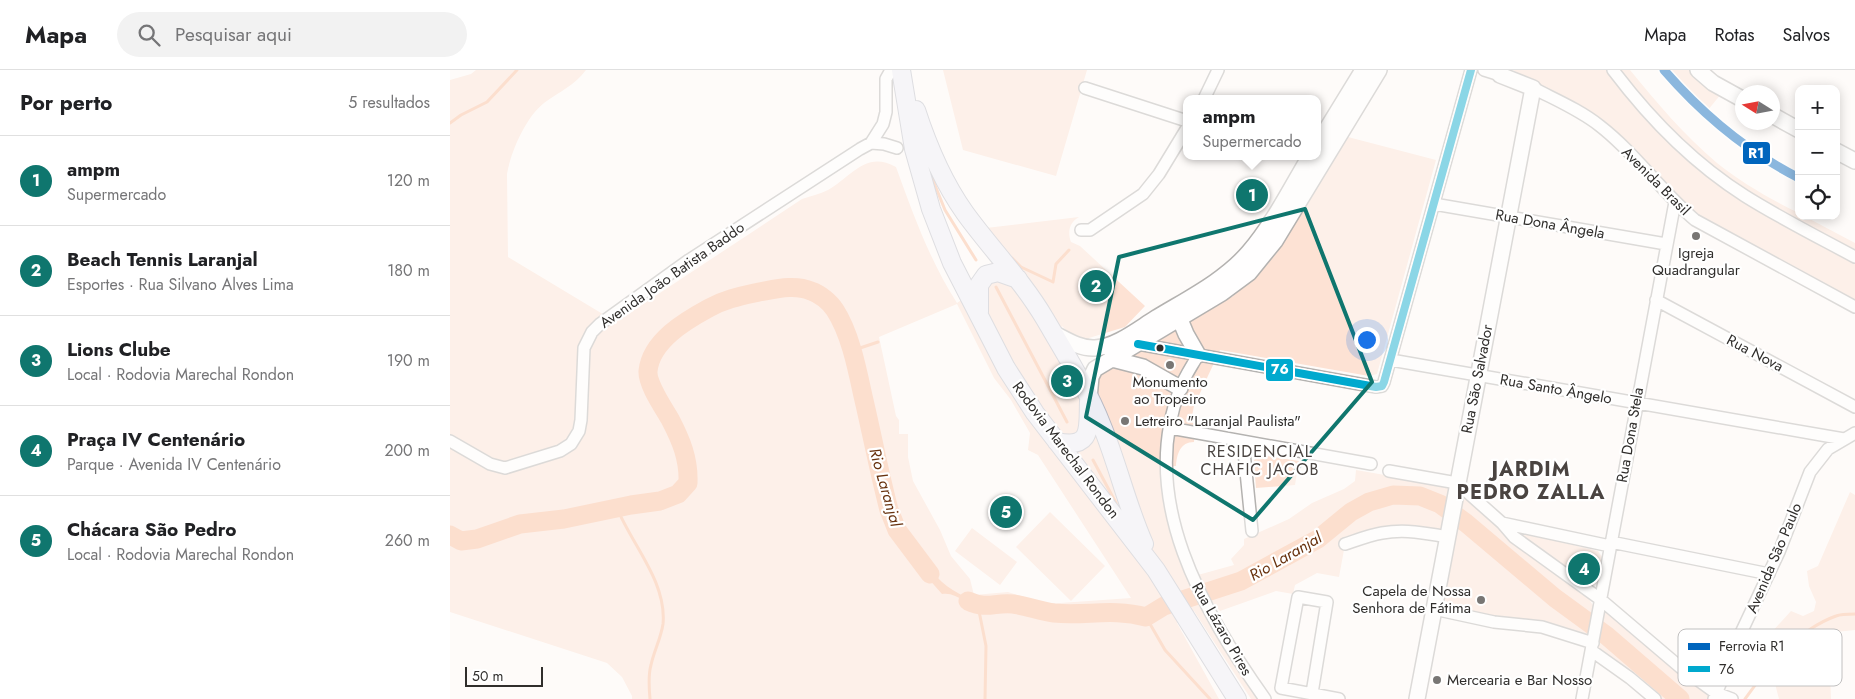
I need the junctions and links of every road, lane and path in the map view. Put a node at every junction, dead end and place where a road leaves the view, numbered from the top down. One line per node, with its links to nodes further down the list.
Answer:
1 (891, 70): 19 (street)
2 (902, 70): 34 (main road, Rodovia Marechal Rondon); 39 (main road, Rodovia Marechal Rondon)
3 (1218, 70): 12 (street)
4 (1374, 70): 18 (main road); 21 (main road)
5 (1471, 70): 28 (street)
6 (1484, 70): 9 (street, Avenida Brasil)
7 (1614, 70): 33 (street)
8 (1698, 70): 13 (main road)
9 (1498, 73): 11 (main road, Avenida Brasil)
10 (1085, 88): 14 (street)
11 (1533, 88): 27 (street, Avenida Brasil); 29 (main road, Rua São Salvador)
12 (1206, 95)
13 (1735, 95)
14 (1183, 120)
15 (1780, 120): 16 (main road)
16 (1795, 128)
17 (1183, 135): 30 (street)
18 (1321, 140)
19 (871, 144): 20 (street); 53 (street, Avenida João Batista Baddo)
20 (897, 148)
21 (1321, 153)
22 (1840, 153): 25 (main road)
23 (1309, 160): 26 (main road)
24 (1317, 160): 26 (main road)
25 (1855, 161)
26 (1302, 183): 32 (main road)
27 (1675, 202): 31 (street, Rua Dona Stela); 36 (street, Avenida Brasil)
28 (1434, 204): 29 (street, Rua Dona Ângela); 44 (street)
29 (1509, 217): 31 (street, Rua Dona Ângela); 45 (main road, Rua São Salvador)
30 (1081, 230)
31 (1666, 244): 35 (street, Rua Dona Stela)
32 (1260, 249): 37 (main road); 38 (main road)
33 (1855, 257)
34 (1019, 280): 39 (main road); 40 (main road, Rodovia Marechal Rondon)
35 (1656, 300): 48 (street, Rua Dona Stela); 49 (street, Rua Nova)
36 (1855, 307)
37 (1197, 308): 38 (main road); 42 (main road)
38 (1177, 313): 40 (main road); 41 (main road); 42 (main road)
39 (980, 315): 54 (main road, Rodovia Marechal Rondon)
40 (1052, 333): 47 (main road, Rodovia Marechal Rondon)
41 (1138, 344): 42 (street); 43 (main road)
42 (1198, 356): 44 (street); 46 (street, Rua Lázaro Pires)
43 (1112, 359): 46 (main road); 47 (main road)
44 (1391, 360): 45 (street, Rua Santo Ângelo)
45 (1478, 375): 48 (street, Rua Santo Ângelo); 58 (main road, Rua São Salvador)
46 (1180, 388): 50 (street, Rua Lázaro Pires)
47 (1089, 398): 54 (main road); 65 (main road, Rodovia Marechal Rondon)
48 (1636, 403): 52 (street, Rua Santo Ângelo); 63 (street, Rua Dona Stela)
49 (1855, 407)
50 (1170, 428): 55 (street); 75 (street, Rua Lázaro Pires)
51 (1855, 433): 52 (street, Avenida São Paulo)
52 (1844, 439): 64 (street, Avenida São Paulo)
53 (450, 440)
54 (1057, 442): 65 (main road, Rodovia Marechal Rondon)
55 (1243, 442): 56 (street); 61 (street)
56 (1371, 464)
57 (1389, 471): 58 (street)
58 (1457, 483): 59 (street); 60 (main road, Rua São Salvador)
59 (1502, 523): 63 (street); 66 (street)
60 (1449, 530): 62 (street); 67 (main road, Rua São Salvador)
61 (1252, 531)
62 (1345, 544)
63 (1610, 544): 64 (street); 66 (street, Rua Dona Stela)
64 (1769, 574): 68 (street, Avenida São Paulo)
65 (1159, 575): 74 (main road, Rodovia Marechal Rondon)
66 (1600, 599): 69 (street, Rua Dona Stela); 70 (street)
67 (1434, 610): 69 (street); 77 (main road, Rua São Salvador)
68 (1743, 629)
69 (1593, 643): 78 (street, Rua Dona Stela); 79 (street)
70 (1678, 665)
71 (1703, 686): 73 (street)
72 (1312, 693): 72 (street); 76 (street)
73 (1715, 696): 80 (street)
74 (1237, 699)
75 (1265, 699)
76 (1339, 699)
77 (1416, 699)
78 (1582, 699)
79 (1655, 699)
80 (1732, 699)

